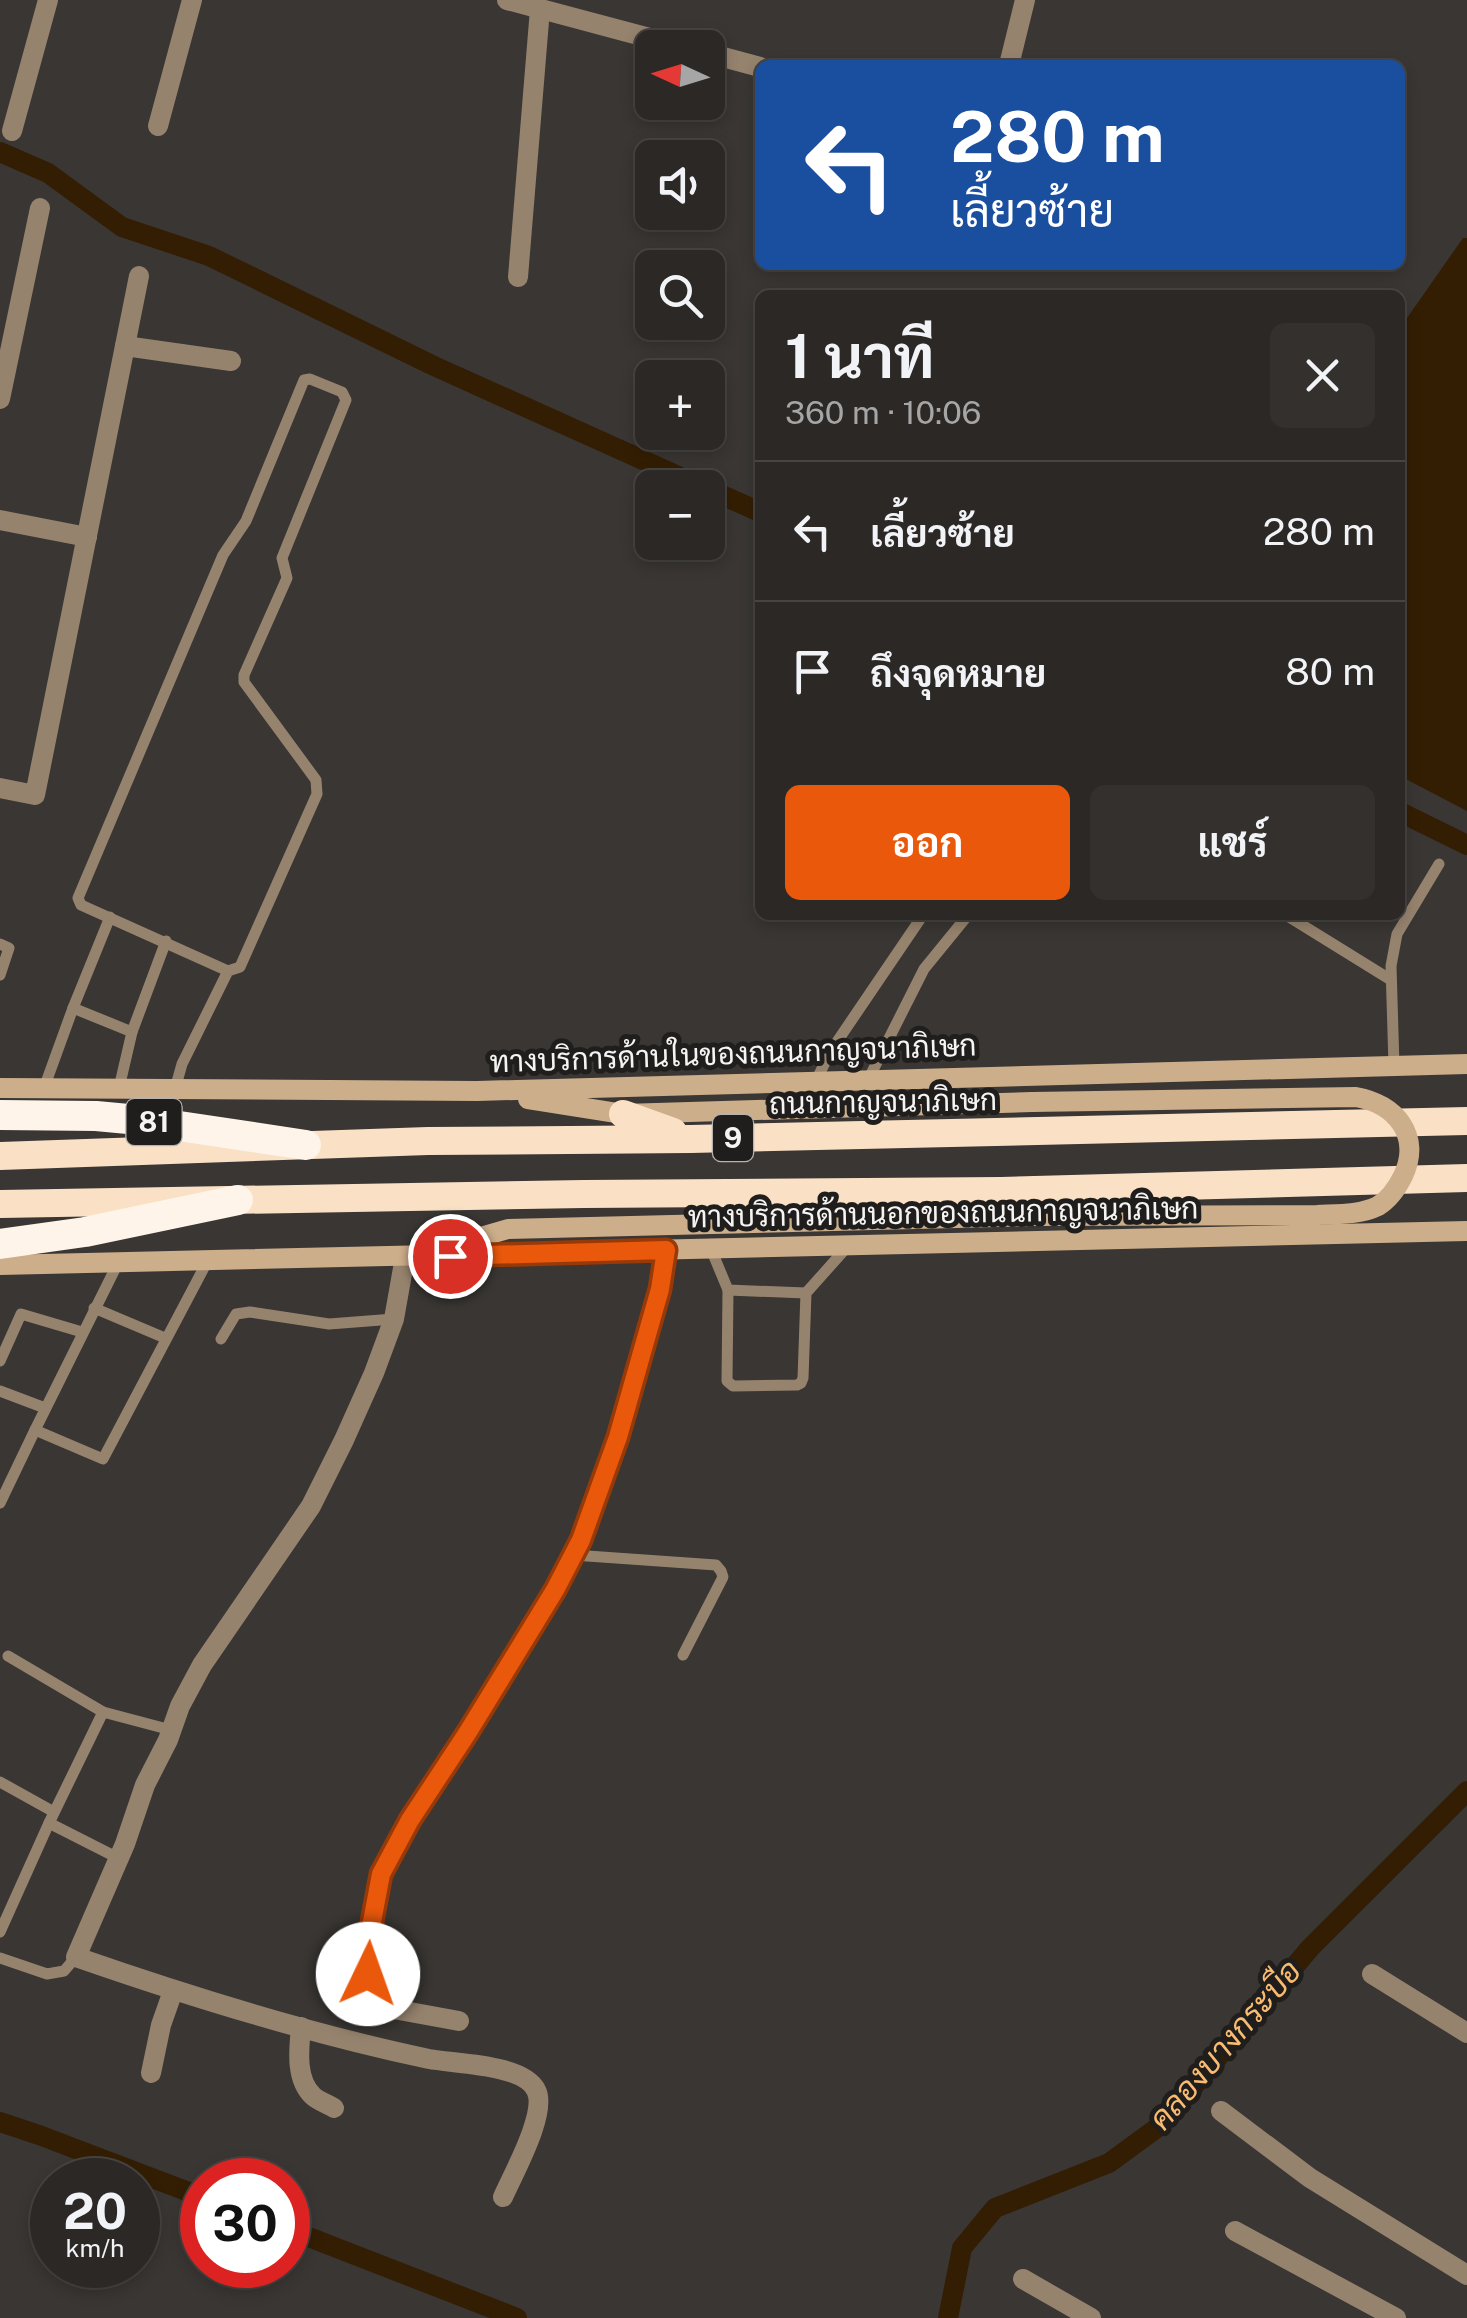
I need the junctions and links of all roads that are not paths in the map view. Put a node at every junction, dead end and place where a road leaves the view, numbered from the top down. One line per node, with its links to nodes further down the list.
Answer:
1 (48, 0): 11 (street)
2 (192, 0): 10 (street)
3 (507, 0): 5 (street)
4 (1025, 0): 8 (street)
5 (540, 9): 6 (street); 14 (street)
6 (635, 34)
7 (725, 57): 9 (street)
8 (1010, 60)
9 (755, 65)
10 (158, 126)
11 (12, 130)
12 (40, 208): 17 (street)
13 (139, 276): 15 (street)
14 (518, 277)
15 (125, 346): 16 (street); 19 (street)
16 (230, 361)
17 (0, 399)
18 (0, 520): 19 (street)
19 (87, 537): 20 (street)
20 (0, 788)
21 (1439, 864): 30 (lane)
22 (110, 917): 26 (lane); 28 (lane); 31 (lane)
23 (920, 920): 36 (lane)
24 (964, 920): 35 (lane)
25 (1294, 920): 30 (lane)
26 (166, 942): 28 (lane); 32 (lane)
27 (0, 944): 29 (lane)
28 (228, 971): 40 (lane)
29 (0, 975)
30 (1391, 980): 34 (lane)
31 (73, 1008): 32 (lane); 38 (lane)
32 (132, 1032): 39 (lane)
33 (1467, 1064): 34 (main road, ทางบริการด้านในของถนนกาญจนาภิเษก)
34 (1394, 1066): 35 (main road, ทางบริการด้านในของถนนกาญจนาภิเษก)
35 (868, 1080): 36 (main road, ทางบริการด้านในของถนนกาญจนาภิเษก)
36 (816, 1081): 41 (main road, ทางบริการด้านในของถนนกาญจนาภิเษก)
37 (0, 1088): 38 (main road, ทางบริการด้านในของถนนกาญจนาภิเษก)
38 (44, 1088): 39 (main road, ทางบริการด้านในของถนนกาญจนาภิเษก)
39 (119, 1088): 40 (main road, ทางบริการด้านในของถนนกาญจนาภิเษก)
40 (175, 1088): 41 (main road, ทางบริการด้านในของถนนกาญจนาภิเษก)
41 (477, 1091): 42 (main road)
42 (622, 1114): 45 (highway); 56 (main road, bridge)
43 (0, 1115): 46 (highway, 81)
44 (1467, 1121): 45 (highway, ถนนกาญจนาภิเษก / 9)
45 (690, 1138): 46 (highway, ถนนกาญจนาภิเษก / 9)
46 (306, 1145): 47 (highway, ถนนกาญจนาภิเษก / 9)
47 (0, 1156)
48 (1467, 1178): 49 (highway, 9)
49 (238, 1200): 50 (highway, 9); 52 (highway)
50 (0, 1204)
51 (1467, 1231): 53 (main road, ทางบริการด้านนอกของถนนกาญจนาภิเษก)
52 (0, 1244)
53 (849, 1245): 54 (main road, ทางบริการด้านนอกของถนนกาญจนาภิเษก); 61 (lane)
54 (711, 1248): 55 (main road, ทางบริการด้านนอกของถนนกาญจนาภิเษก); 60 (lane)
55 (666, 1250): 56 (main road, ทางบริการด้านนอกของถนนกาญจนาภิเษก); 72 (street)
56 (409, 1257): 57 (main road, ทางบริการด้านนอกของถนนกาญจนาภิเษก); 63 (street)
57 (208, 1262): 58 (main road, ทางบริการด้านนอกของถนนกาญจนาภิเษก); 65 (lane)
58 (118, 1263): 59 (main road, ทางบริการด้านนอกของถนนกาญจนาภิเษก); 62 (lane)
59 (0, 1265)
60 (728, 1290): 61 (lane); 61 (lane)
61 (806, 1294)
62 (94, 1308): 64 (lane); 65 (lane)
63 (394, 1319): 66 (lane); 76 (street)
64 (82, 1332): 67 (lane); 69 (lane)
65 (165, 1338): 70 (lane)
66 (222, 1339)
67 (0, 1361)
68 (0, 1391): 69 (lane)
69 (46, 1408): 70 (lane)
70 (34, 1430): 71 (lane)
71 (0, 1502)
72 (573, 1555): 73 (lane); 85 (street)
73 (684, 1655)
74 (8, 1656): 75 (lane)
75 (103, 1712): 76 (lane); 78 (lane)
76 (171, 1730): 79 (street)
77 (0, 1782): 78 (lane)
78 (51, 1818): 79 (lane); 80 (lane)
79 (118, 1858): 81 (street)
80 (0, 1932)
81 (76, 1957): 82 (lane); 84 (street)
82 (0, 1958)
83 (1372, 1974): 87 (street)
84 (173, 1991): 86 (street); 88 (street)
85 (459, 2021)
86 (301, 2026): 89 (street); 91 (street)
87 (1467, 2033)
88 (151, 2073)
89 (334, 2108)
90 (1221, 2111): 93 (street)
91 (503, 2197)
92 (1235, 2232): 96 (street)
93 (1467, 2275)
94 (1023, 2279): 95 (street)
95 (1091, 2318)
96 (1396, 2318)

